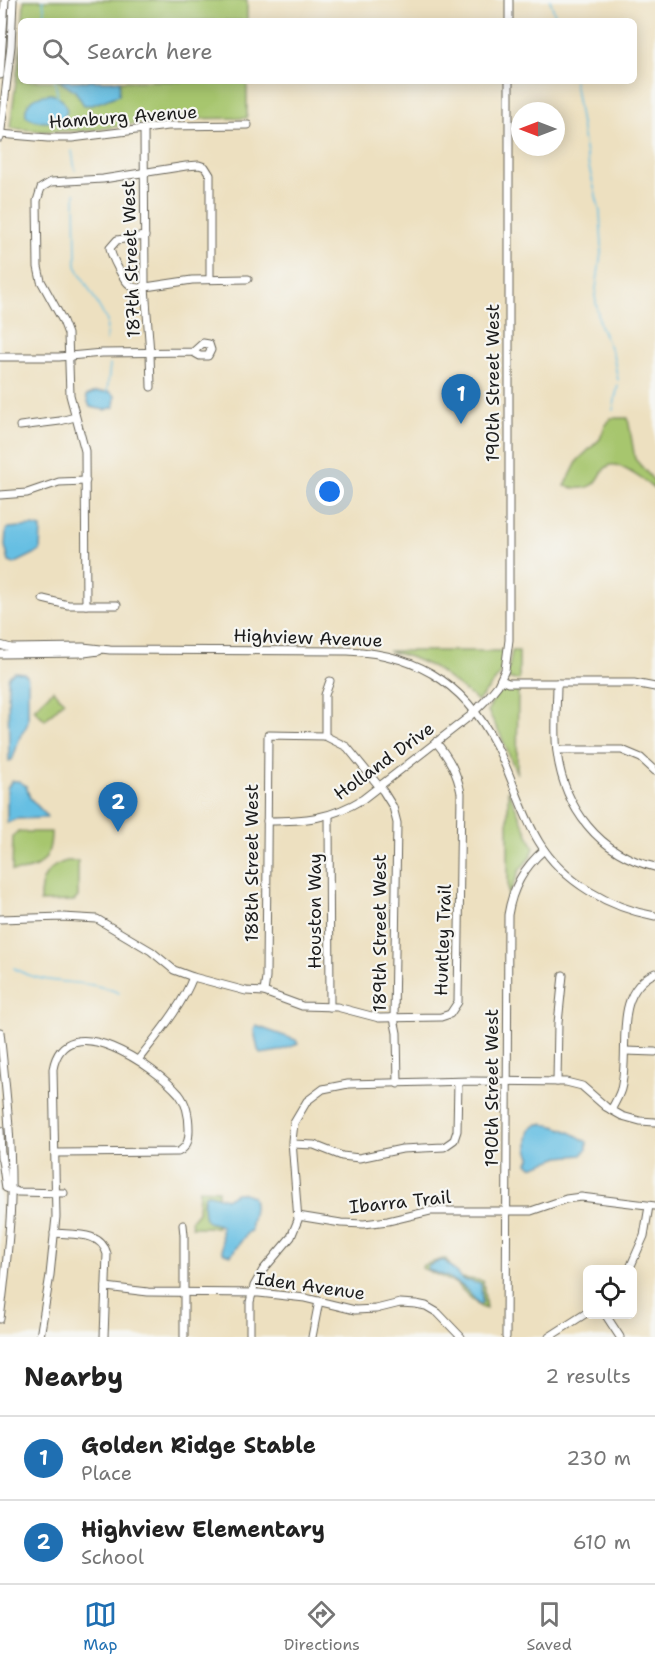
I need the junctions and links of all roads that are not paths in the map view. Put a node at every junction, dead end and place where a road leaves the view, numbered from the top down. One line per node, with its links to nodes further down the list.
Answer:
1 (5, 0): 5 (street)
2 (13, 0): 9 (street)
3 (509, 0): 4 (street)
4 (509, 18)
5 (0, 75)
6 (509, 84): 30 (street, 190th Street West)
7 (248, 125): 8 (street, Hamburg Avenue)
8 (144, 129): 9 (street, Hamburg Avenue); 10 (street, 187th Street West)
9 (0, 135)
10 (144, 172): 11 (street, 187th Street West); 12 (street); 18 (street)
11 (145, 236): 14 (street, 187th Street West); 14 (street)
12 (210, 279): 13 (street); 14 (street)
13 (248, 279)
14 (145, 287): 16 (street, 187th Street West)
15 (193, 352): 16 (street)
16 (150, 353): 18 (street); 19 (street, 187th Street West)
17 (0, 357): 18 (street)
18 (69, 357): 20 (street)
19 (151, 387)
20 (75, 417): 21 (street); 22 (street)
21 (20, 426)
22 (86, 481): 23 (street); 25 (street)
23 (0, 495)
24 (44, 599): 25 (street)
25 (86, 605): 26 (street)
26 (117, 605)
27 (0, 645): 28 (street, Highview Avenue)
28 (110, 650): 29 (street, Highview Avenue); 34 (street, Highview Avenue)
29 (0, 654)
30 (501, 680): 32 (street); 34 (street, 190th Street West)
31 (330, 681): 35 (street)
32 (556, 683): 33 (street); 37 (street)
33 (655, 687)
34 (476, 710): 36 (street, Holland Drive); 42 (street, Highview Avenue)
35 (325, 736): 39 (street, 189th Street West); 41 (street, 188th Street West)
36 (436, 742): 39 (street, Holland Drive); 51 (street, Huntley Trail)
37 (557, 750): 38 (street); 43 (street)
38 (655, 771)
39 (379, 787): 40 (street, Holland Drive); 51 (street, 189th Street West)
40 (329, 816): 41 (street, Holland Drive); 50 (street, Houston Way)
41 (267, 821): 49 (street, 188th Street West)
42 (544, 850): 44 (street, Highview Avenue); 57 (street, 190th Street West)
43 (655, 867)
44 (655, 916)
45 (0, 918): 48 (street, Huntley Trail)
46 (655, 973): 53 (street)
47 (563, 975): 58 (street)
48 (193, 977): 49 (street, Huntley Trail); 55 (street)
49 (264, 992): 50 (street, Huntley Trail)
50 (330, 1007): 51 (street, Huntley Trail)
51 (394, 1018): 59 (street, 189th Street West)
52 (0, 1032): 67 (street)
53 (625, 1051): 54 (street); 60 (street)
54 (655, 1052)
55 (138, 1060): 65 (street); 65 (street)
56 (458, 1082): 57 (street); 59 (street); 63 (street)
57 (507, 1082): 58 (street); 70 (street, 190th Street West)
58 (557, 1082): 60 (street)
59 (398, 1084): 63 (street)
60 (611, 1110): 61 (street)
61 (655, 1122)
62 (0, 1130): 64 (street)
63 (292, 1144): 71 (street)
64 (1, 1153): 66 (street); 67 (street)
65 (56, 1153): 68 (street)
66 (0, 1185)
67 (11, 1190): 68 (street); 80 (street)
68 (60, 1193): 73 (street)
69 (652, 1206): 70 (street, Ibarra Trail); 74 (street)
70 (506, 1211): 71 (street, Ibarra Trail); 88 (street, 190th Street West)
71 (298, 1216): 77 (street)
72 (183, 1225): 76 (street)
73 (54, 1233): 75 (street); 82 (street)
74 (631, 1265)
75 (106, 1287): 76 (street, Iden Avenue); 83 (street)
76 (184, 1292): 77 (street, Iden Avenue); 84 (street)
77 (252, 1292): 78 (street, Iden Avenue); 85 (street)
78 (319, 1301): 86 (street); 87 (street, Iden Avenue)
79 (583, 1315): 89 (street)
80 (0, 1319)
81 (608, 1319): 90 (street)
82 (40, 1337)
83 (104, 1337)
84 (184, 1337)
85 (250, 1337)
86 (312, 1337)
87 (461, 1337)
88 (506, 1337)
89 (549, 1337)
90 (620, 1337)

